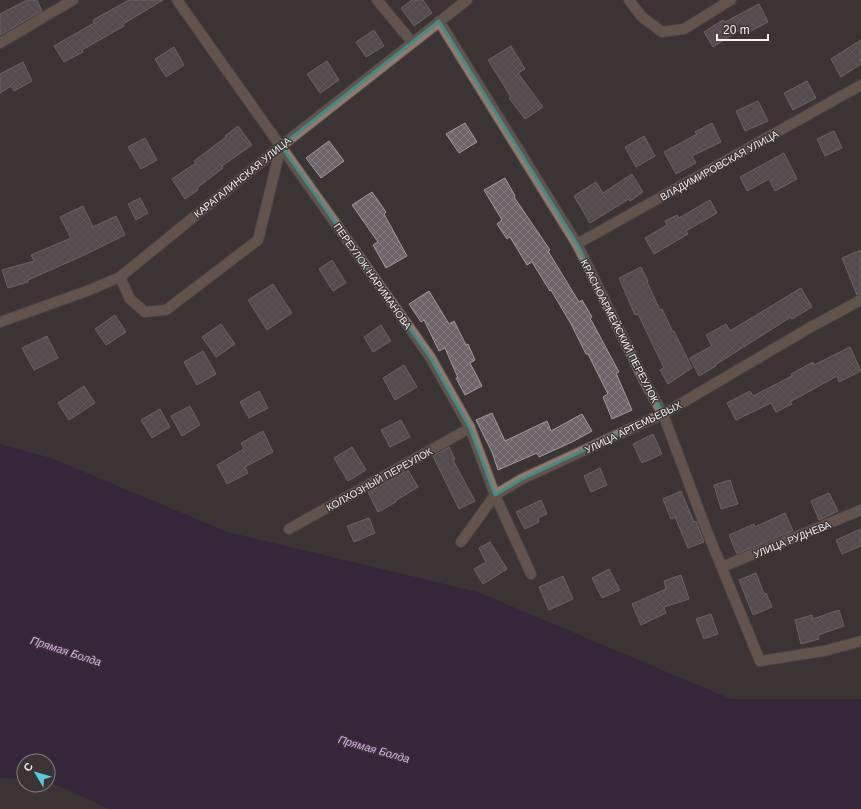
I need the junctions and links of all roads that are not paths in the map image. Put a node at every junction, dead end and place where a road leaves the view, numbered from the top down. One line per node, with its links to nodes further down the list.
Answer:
1 (73, 0): 9 (street)
2 (177, 0): 11 (street, ПЕРЕУЛОК НАРИМАНОВА)
3 (377, 0): 8 (street)
4 (467, 0): 7 (street, КАРАГАЛИНСКАЯ УЛИЦА)
5 (629, 0): 6 (street)
6 (732, 0)
7 (439, 21): 8 (street, КАРАГАЛИНСКАЯ УЛИЦА); 12 (street, КРАСНОАРМЕЙСКИЙ ПЕРЕУЛОК)
8 (412, 42): 11 (street, КАРАГАЛИНСКАЯ УЛИЦА)
9 (0, 43)
10 (861, 85): 12 (street, ВЛАДИМИРОВСКАЯ УЛИЦА)
11 (281, 146): 13 (street, КАРАГАЛИНСКАЯ УЛИЦА); 13 (street); 17 (street, ПЕРЕУЛОК НАРИМАНОВА)
12 (577, 244): 16 (street, КРАСНОАРМЕЙСКИЙ ПЕРЕУЛОК)
13 (120, 277): 15 (street, КАРАГАЛИНСКАЯ УЛИЦА)
14 (861, 300): 16 (street, УЛИЦА АРТЕМЬЕВЫХ)
15 (0, 322)
16 (663, 414): 18 (street, УЛИЦА АРТЕМЬЕВЫХ); 22 (street, КРАСНОАРМЕЙСКИЙ ПЕРЕУЛОК)
17 (470, 428): 18 (street, ПЕРЕУЛОК НАРИМАНОВА); 20 (street, КОЛХОЗНЫЙ ПЕРЕУЛОК)
18 (495, 495): 21 (street, УЛИЦА АРТЕМЬЕВЫХ); 23 (street, ПЕРЕУЛОК НАРИМАНОВА)
19 (861, 510): 22 (street, УЛИЦА РУДНЕВА)
20 (289, 529)
21 (461, 542)
22 (722, 567): 24 (street, КРАСНОАРМЕЙСКИЙ ПЕРЕУЛОК)
23 (531, 574)
24 (861, 641)

